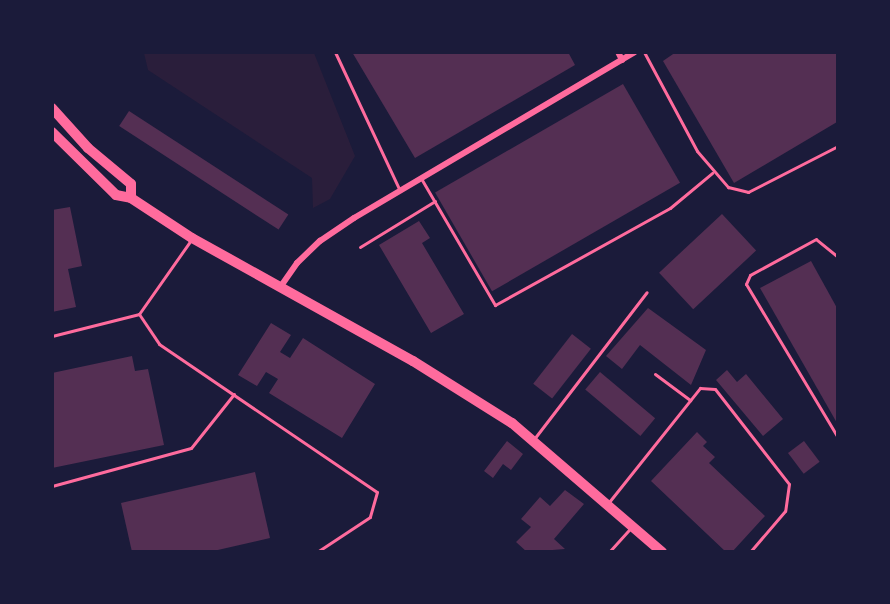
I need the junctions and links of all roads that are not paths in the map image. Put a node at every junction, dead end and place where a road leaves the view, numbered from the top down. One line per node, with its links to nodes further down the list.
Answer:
1 (335, 52): 11 (lane)
2 (618, 52): 5 (street)
3 (635, 52): 5 (street)
4 (644, 52): 9 (lane)
5 (622, 60): 10 (street)
6 (52, 108): 12 (main road)
7 (52, 132): 12 (main road)
8 (837, 146): 9 (lane)
9 (712, 173): 13 (lane)
10 (422, 178): 11 (street); 13 (lane)
11 (400, 191): 17 (street)
12 (131, 198): 14 (main road)
13 (435, 201): 15 (lane)
14 (192, 238): 17 (main road); 19 (lane)
15 (360, 247)
16 (837, 257): 24 (lane)
17 (281, 286): 25 (main road)
18 (647, 292): 25 (lane)
19 (139, 314): 20 (lane); 22 (lane)
20 (52, 336)
21 (655, 374): 23 (lane)
22 (234, 394): 26 (lane); 29 (lane)
23 (690, 400): 27 (lane); 32 (lane)
24 (837, 438)
25 (533, 441): 27 (main road)
26 (52, 486)
27 (608, 504): 28 (main road)
28 (634, 526): 30 (lane); 31 (main road)
29 (317, 552)
30 (609, 552)
31 (662, 552)
32 (750, 552)

